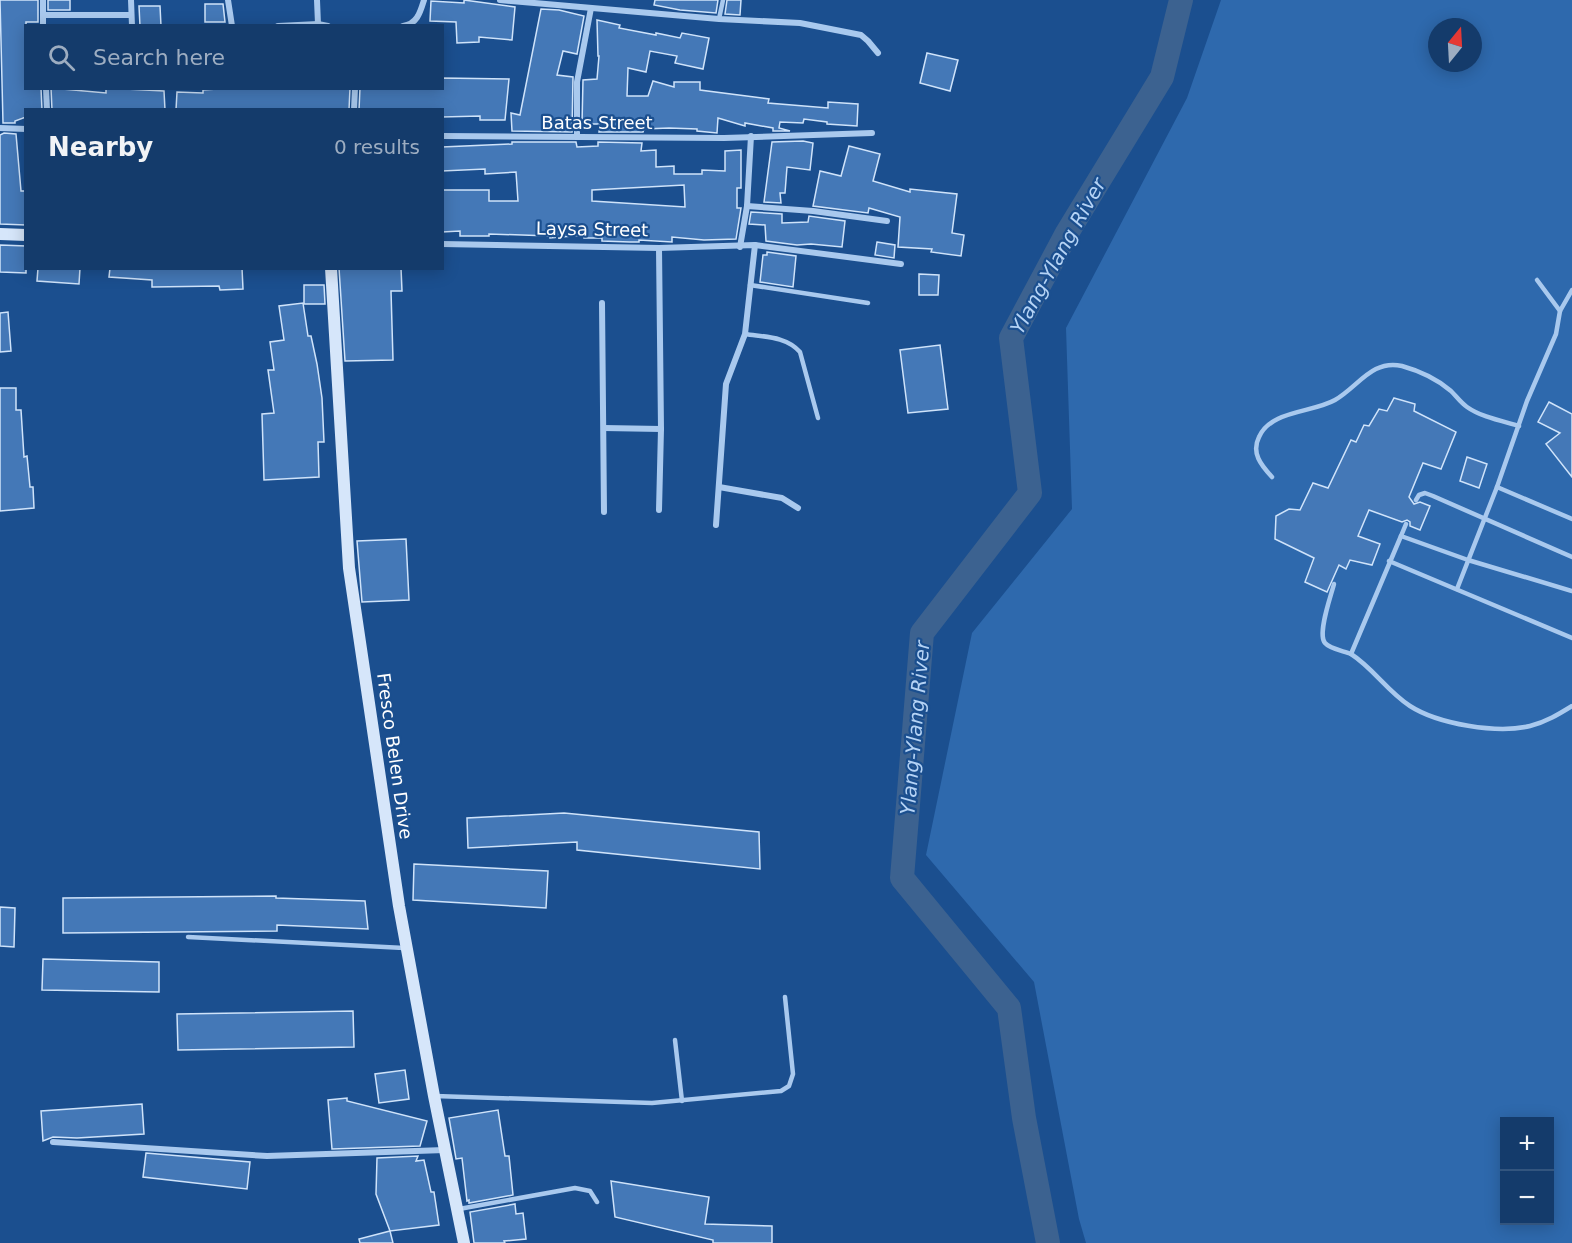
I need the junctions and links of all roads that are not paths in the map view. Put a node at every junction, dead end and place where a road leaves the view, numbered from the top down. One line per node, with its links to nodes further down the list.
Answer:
1 (43, 0): 9 (street)
2 (131, 0): 10 (street)
3 (228, 0): 14 (street)
4 (317, 0): 15 (street)
5 (424, 0): 16 (street)
6 (500, 0): 8 (street)
7 (723, 0): 11 (lane)
8 (591, 8): 11 (street); 27 (street)
9 (43, 15): 10 (street); 12 (street)
10 (131, 15): 13 (street)
11 (719, 19): 17 (street)
12 (43, 24)
13 (132, 24)
14 (232, 24)
15 (318, 24)
16 (411, 24)
17 (878, 53)
18 (46, 90): 20 (street)
19 (355, 90): 21 (street)
20 (47, 108)
21 (354, 108)
22 (0, 128): 23 (street)
23 (24, 129)
24 (872, 132): 26 (street, Batas Street)
25 (444, 136): 27 (street, Batas Street)
26 (751, 136): 27 (street, Batas Street); 28 (street)
27 (577, 137)
28 (747, 206): 29 (street); 34 (street)
29 (887, 221)
30 (0, 234): 31 (street)
31 (24, 235)
32 (444, 244): 35 (street, Laysa Street)
33 (755, 245): 34 (street, Laysa Street); 36 (street, Laysa Street); 39 (street)
34 (740, 246): 35 (street, Laysa Street)
35 (659, 248): 48 (street)
36 (901, 264)
37 (331, 270): 71 (street, Fresco Belen Drive)
38 (1537, 280): 43 (lane)
39 (750, 285): 42 (lane); 44 (street)
40 (1572, 290): 43 (lane)
41 (602, 303): 47 (street)
42 (868, 303)
43 (1560, 311): 46 (lane)
44 (745, 334): 45 (lane); 50 (street)
45 (818, 418)
46 (1519, 426): 49 (lane); 51 (lane)
47 (604, 428): 48 (street); 55 (street)
48 (661, 429): 54 (street)
49 (1272, 477)
50 (720, 487): 53 (street); 59 (street)
51 (1497, 487): 56 (lane); 57 (lane)
52 (1416, 500): 56 (lane)
53 (798, 507)
54 (659, 510)
55 (604, 512)
56 (1484, 518): 61 (lane); 62 (lane)
57 (1572, 519)
58 (1406, 524): 60 (lane)
59 (716, 525)
60 (1401, 536): 62 (lane); 63 (lane)
61 (1572, 557)
62 (1468, 560): 65 (lane); 66 (lane)
63 (1389, 561): 65 (lane); 68 (lane)
64 (1334, 584): 68 (lane)
65 (1457, 589): 67 (lane)
66 (1572, 591)
67 (1572, 638)
68 (1351, 654): 69 (lane)
69 (1572, 706)
70 (188, 937): 71 (lane)
71 (407, 948): 74 (street, Fresco Belen Drive)
72 (784, 997): 75 (lane)
73 (675, 1040): 75 (lane)
74 (434, 1096): 75 (lane); 77 (street, Fresco Belen Drive)
75 (682, 1101)
76 (53, 1142): 77 (street)
77 (445, 1149): 79 (street, Fresco Belen Drive)
78 (597, 1202): 79 (lane)
79 (456, 1209): 80 (street, Fresco Belen Drive)
80 (464, 1243)

